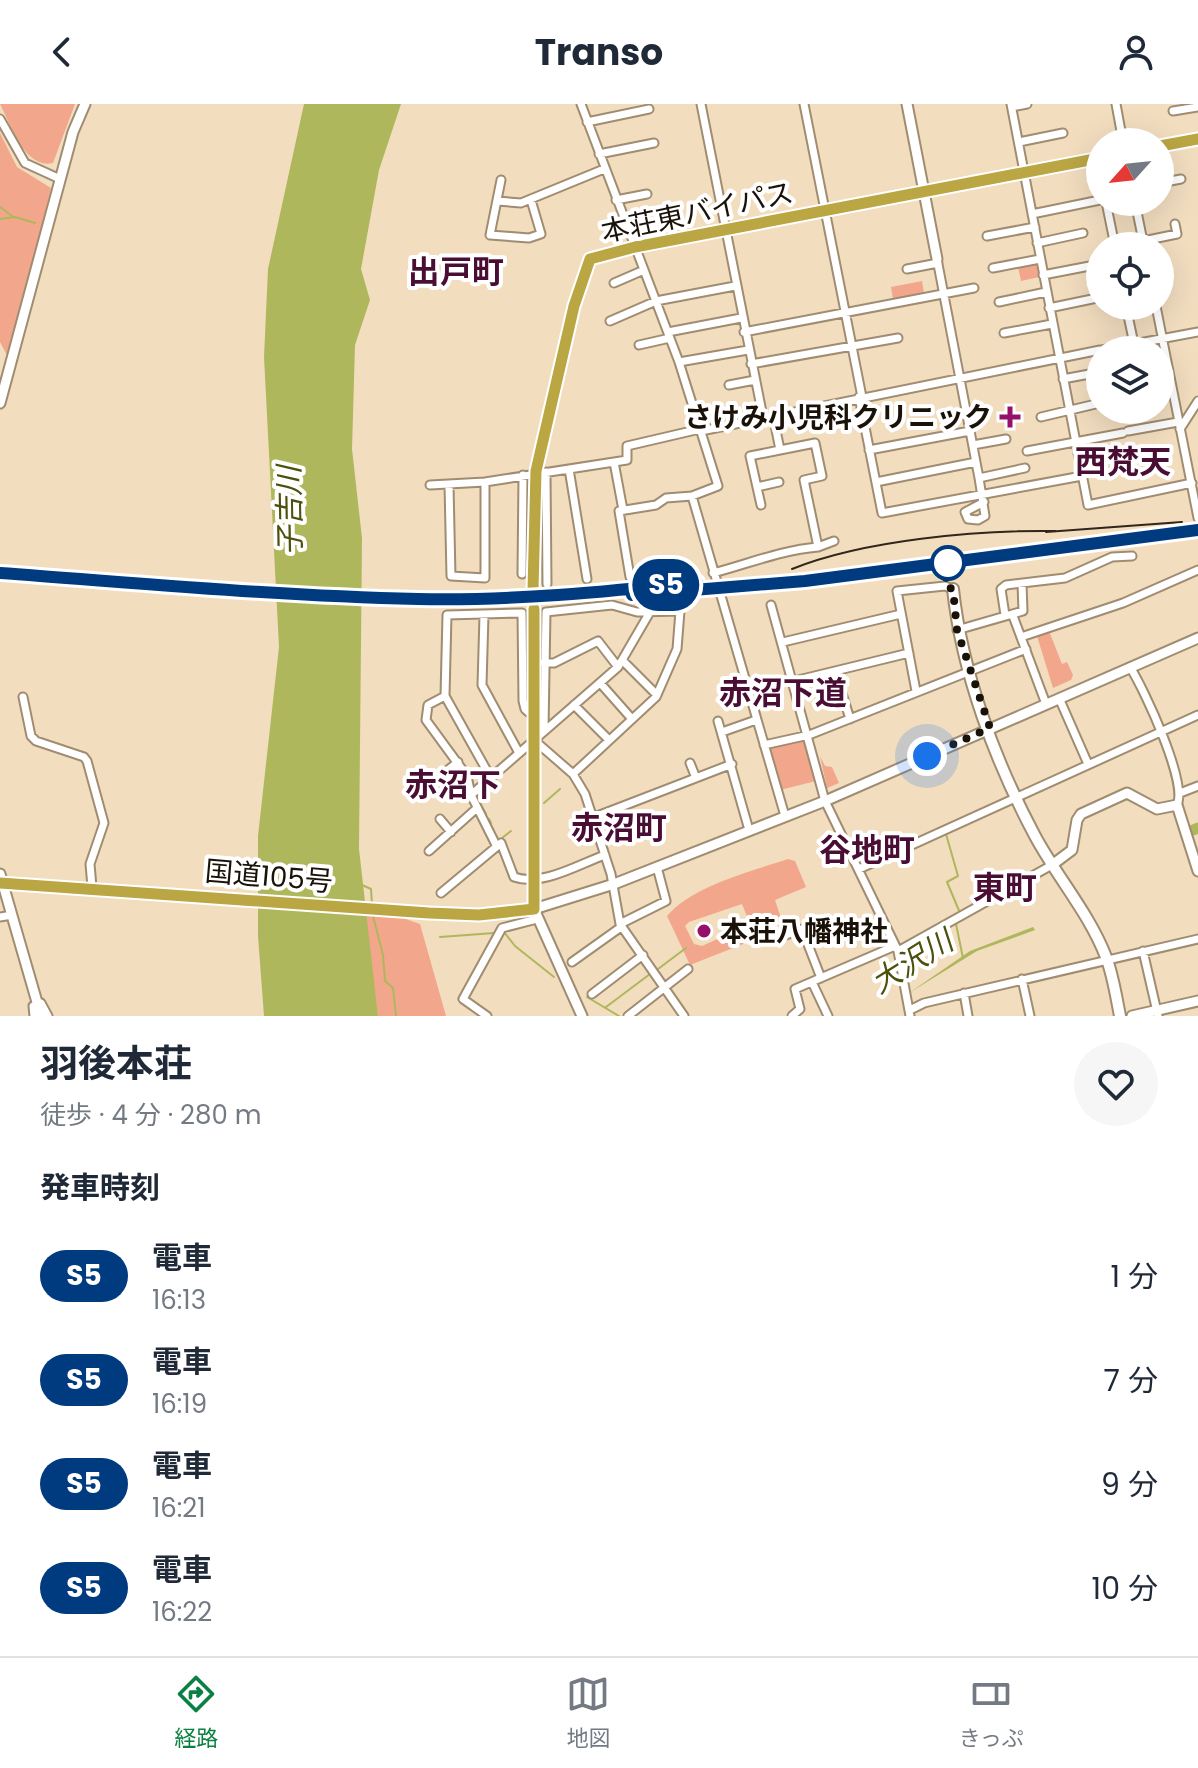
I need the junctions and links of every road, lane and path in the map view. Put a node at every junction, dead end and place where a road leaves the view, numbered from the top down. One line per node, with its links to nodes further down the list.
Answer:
1 (85, 104): 24 (street)
2 (581, 104): 13 (street)
3 (701, 104): 38 (street)
4 (804, 104): 34 (street)
5 (907, 104): 28 (street)
6 (1027, 104): 8 (street)
7 (1116, 104): 14 (street)
8 (1012, 105): 17 (street)
9 (1198, 107): 11 (street)
10 (649, 109): 13 (street)
11 (1173, 111)
12 (0, 119): 24 (street)
13 (587, 122): 20 (street)
14 (1120, 128)
15 (1063, 133): 17 (street)
16 (1198, 139): 19 (highway)
17 (1019, 142): 23 (street)
18 (654, 143): 20 (street)
19 (1174, 143)
20 (599, 154): 22 (street)
21 (1086, 161): 23 (highway, 本荘東バイパス)
22 (604, 169): 30 (street); 31 (street)
23 (1025, 173): 28 (highway, 本荘東バイパス); 35 (street)
24 (60, 179): 85 (street)
25 (1181, 179): 27 (street)
26 (501, 180): 32 (street)
27 (1174, 180)
28 (925, 192): 34 (highway, 本荘東バイパス); 45 (street)
29 (647, 194): 31 (street)
30 (531, 200): 32 (street); 32 (street)
31 (616, 200): 43 (street)
32 (497, 201)
33 (1086, 203): 35 (street)
34 (823, 210): 38 (highway, 本荘東バイパス); 60 (street)
35 (1032, 214): 37 (street)
36 (1175, 224): 40 (street)
37 (1035, 227): 41 (street); 42 (street)
38 (724, 230): 43 (highway, 本荘東バイパス); 52 (street)
39 (1083, 233): 42 (street)
40 (1174, 235)
41 (987, 236)
42 (1037, 243): 44 (street)
43 (635, 247): 49 (street); 104 (highway, 本荘東バイパス)
44 (1040, 259): 47 (street); 50 (street)
45 (937, 261): 48 (street); 55 (street)
46 (1086, 267): 50 (street)
47 (993, 268)
48 (907, 269)
49 (644, 270): 51 (street); 57 (street)
50 (1043, 275): 54 (street)
51 (614, 283)
52 (735, 286): 57 (street); 61 (street)
53 (974, 288): 55 (street)
54 (1046, 292): 58 (street); 59 (street)
55 (943, 294): 60 (street); 78 (street)
56 (1086, 300): 59 (street)
57 (656, 301): 62 (street); 67 (street)
58 (999, 302)
59 (1049, 308): 63 (street)
60 (845, 312): 64 (street); 71 (street)
61 (741, 318): 64 (street); 67 (street)
62 (610, 321)
63 (1052, 324): 66 (street); 74 (street)
64 (744, 332): 72 (street)
65 (1198, 332): 68 (street)
66 (1004, 333)
67 (669, 335): 70 (street); 75 (street)
68 (1174, 336)
69 (898, 338): 71 (street)
70 (639, 345)
71 (852, 347): 76 (street); 82 (street)
72 (748, 350): 75 (street); 76 (street)
73 (1086, 353): 74 (street)
74 (1059, 359): 78 (street); 79 (street)
75 (679, 362): 92 (street)
76 (751, 364): 80 (street)
77 (1086, 375): 79 (street)
78 (960, 379): 82 (street); 93 (street)
79 (1063, 379): 87 (street)
80 (755, 380): 81 (street); 89 (street)
81 (729, 385)
82 (860, 397): 88 (street); 98 (street)
83 (1174, 401): 91 (street)
84 (1198, 401): 91 (street)
85 (0, 403)
86 (1086, 406): 87 (street)
87 (1068, 411): 90 (street); 95 (street)
88 (773, 415): 89 (street); 97 (street)
89 (763, 417): 92 (street)
90 (1041, 417)
91 (1179, 425): 95 (street); 111 (street)
92 (701, 430): 100 (street); 115 (street)
93 (970, 431): 96 (street); 98 (street)
94 (1006, 439): 96 (street)
95 (1075, 442): 99 (street); 106 (street)
96 (973, 445): 101 (street)
97 (780, 450): 114 (street); 121 (street)
98 (869, 450): 110 (street)
99 (1027, 451)
100 (614, 462): 103 (street); 118 (street)
101 (976, 462): 107 (street); 110 (street)
102 (1025, 468): 107 (street)
103 (569, 469): 104 (street); 127 (street)
104 (541, 472): 105 (street); 128 (street); 131 (highway, 本荘東バイパス)
105 (523, 475): 108 (street); 125 (street)
106 (1082, 476): 111 (street); 116 (street)
107 (979, 478): 116 (street)
108 (485, 482): 113 (street); 113 (street)
109 (779, 482): 114 (street)
110 (876, 482): 116 (street)
111 (1192, 483): 119 (street)
112 (430, 485): 113 (street)
113 (449, 485)
114 (757, 487): 117 (street)
115 (692, 496): 118 (street); 124 (street)
116 (983, 499)
117 (761, 505)
118 (623, 510): 126 (street)
119 (1198, 518)
120 (834, 541): 121 (street)
121 (818, 547): 124 (street)
122 (1132, 556): 129 (street)
123 (1198, 570): 139 (street)
124 (713, 573): 162 (street)
125 (522, 574)
126 (630, 577)
127 (587, 579)
128 (547, 584)
129 (1022, 584): 137 (street); 137 (street)
130 (953, 589): 135 (street); 138 (main road)
131 (533, 590)
132 (771, 605): 141 (street)
133 (534, 609): 159 (highway)
134 (650, 612): 144 (street); 145 (street); 152 (street)
135 (901, 614): 141 (street); 143 (street)
136 (484, 615): 153 (street); 159 (street); 172 (street)
137 (1009, 616): 138 (street); 139 (street)
138 (957, 630): 148 (main road)
139 (1021, 637): 142 (street)
140 (1198, 638): 146 (street)
141 (783, 642): 149 (street)
142 (1026, 649): 148 (street); 156 (street)
143 (909, 653): 147 (street); 151 (street)
144 (543, 663): 145 (street); 165 (street)
145 (620, 664): 150 (street); 152 (street)
146 (1130, 667): 155 (street); 167 (street)
147 (835, 671): 149 (street); 161 (street)
148 (969, 671): 151 (street); 164 (main road)
149 (794, 681): 168 (street)
150 (601, 684): 157 (street); 160 (street)
151 (916, 691): 161 (street)
152 (657, 695): 160 (street)
153 (445, 696): 173 (street); 178 (street)
154 (23, 697): 203 (street)
155 (1059, 698): 156 (street); 176 (street)
156 (1046, 704): 164 (street)
157 (574, 705): 165 (street); 169 (street)
158 (1198, 715): 167 (street)
159 (534, 717): 170 (highway)
160 (632, 719): 169 (street)
161 (850, 719): 168 (street)
162 (756, 720): 166 (street); 171 (street)
163 (718, 721): 166 (street)
164 (990, 728): 184 (main road); 185 (street)
165 (544, 730): 170 (street)
166 (722, 732): 175 (street)
167 (1161, 732): 176 (street); 182 (street)
168 (809, 735): 171 (street); 185 (street)
169 (609, 740): 177 (street)
170 (535, 741): 172 (street); 177 (street); 200 (highway)
171 (764, 745): 188 (street)
172 (519, 753): 178 (street)
173 (458, 762): 181 (street); 183 (street)
174 (690, 763): 179 (street)
175 (732, 764): 179 (street); 191 (street)
176 (1088, 764): 184 (street)
177 (573, 774): 189 (street)
178 (491, 778): 183 (street)
179 (696, 778): 189 (street)
180 (1198, 786): 182 (street)
181 (424, 789)
182 (1180, 793): 186 (street)
183 (471, 795): 187 (street)
184 (1016, 797): 196 (main road); 198 (street)
185 (825, 801): 188 (street); 198 (street)
186 (1177, 805): 196 (street); 199 (street)
187 (477, 808): 192 (street); 193 (street)
188 (785, 816): 191 (street)
189 (592, 818): 195 (street)
190 (440, 819): 192 (street)
191 (749, 830): 197 (street)
192 (451, 832): 194 (street)
193 (496, 845): 200 (street); 204 (street)
194 (429, 851)
195 (605, 855): 200 (street); 202 (street)
196 (1052, 865): 211 (street); 214 (main road)
197 (657, 867): 202 (street); 208 (street)
198 (859, 869): 211 (street)
199 (1198, 871)
200 (533, 879): 205 (highway)
201 (1, 880): 203 (highway, 国道105号); 206 (street)
202 (614, 884): 205 (street); 208 (street)
203 (92, 887): 205 (highway, 国道105号)
204 (441, 893)
205 (535, 914): 230 (street); 231 (street)
206 (12, 915): 207 (street); 223 (street)
207 (0, 917)
208 (620, 926): 213 (street); 215 (street)
209 (775, 939): 218 (street)
210 (1198, 939): 212 (street)
211 (896, 949): 218 (street); 224 (street)
212 (1143, 951): 214 (street); 225 (street)
213 (643, 955): 219 (street); 221 (street)
214 (1107, 959): 217 (street); 237 (main road)
215 (572, 962)
216 (688, 969): 219 (street)
217 (1022, 979): 220 (street); 236 (street)
218 (817, 980): 226 (street); 234 (street)
219 (665, 987): 232 (street); 233 (street)
220 (964, 993): 224 (street); 235 (street)
221 (592, 994)
222 (1198, 1001): 225 (street)
223 (36, 1003): 227 (street); 228 (street); 229 (street)
224 (910, 1013)
225 (1157, 1013): 238 (street)
226 (798, 1015)
227 (34, 1016)
228 (41, 1016)
229 (48, 1016)
230 (487, 1016)
231 (582, 1016)
232 (628, 1016)
233 (684, 1016)
234 (828, 1016)
235 (968, 1016)
236 (1030, 1016)
237 (1120, 1016)
238 (1132, 1016)

